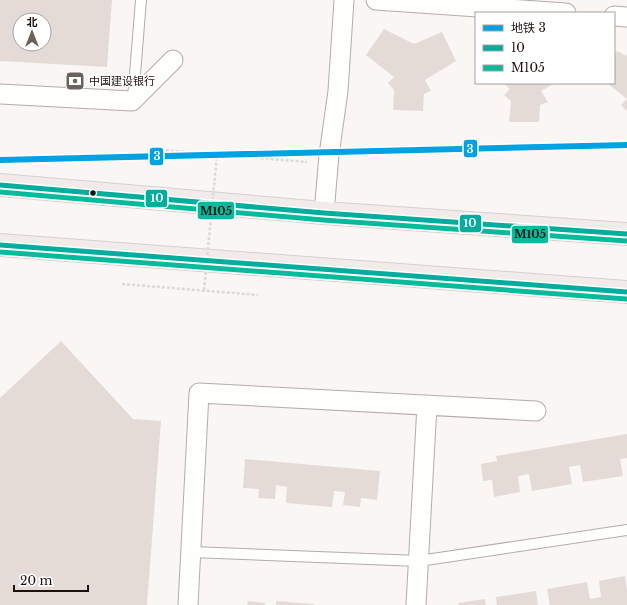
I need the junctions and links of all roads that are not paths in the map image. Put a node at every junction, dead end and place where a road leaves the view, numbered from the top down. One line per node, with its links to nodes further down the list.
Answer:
1 (141, 0): 9 (lane)
2 (344, 0): 11 (street)
3 (376, 0): 4 (street)
4 (551, 12)
5 (615, 16): 6 (street)
6 (627, 17)
7 (173, 60): 9 (street)
8 (0, 94): 9 (street)
9 (132, 101)
10 (0, 185): 11 (main road)
11 (324, 213): 12 (main road)
12 (627, 234)
13 (0, 245): 14 (main road)
14 (627, 292)
15 (427, 405): 16 (street); 18 (street); 19 (street)
16 (536, 411)
17 (627, 530): 19 (lane)
18 (191, 552): 19 (lane); 20 (street)
19 (419, 561): 21 (street)
20 (188, 605)
21 (416, 605)

